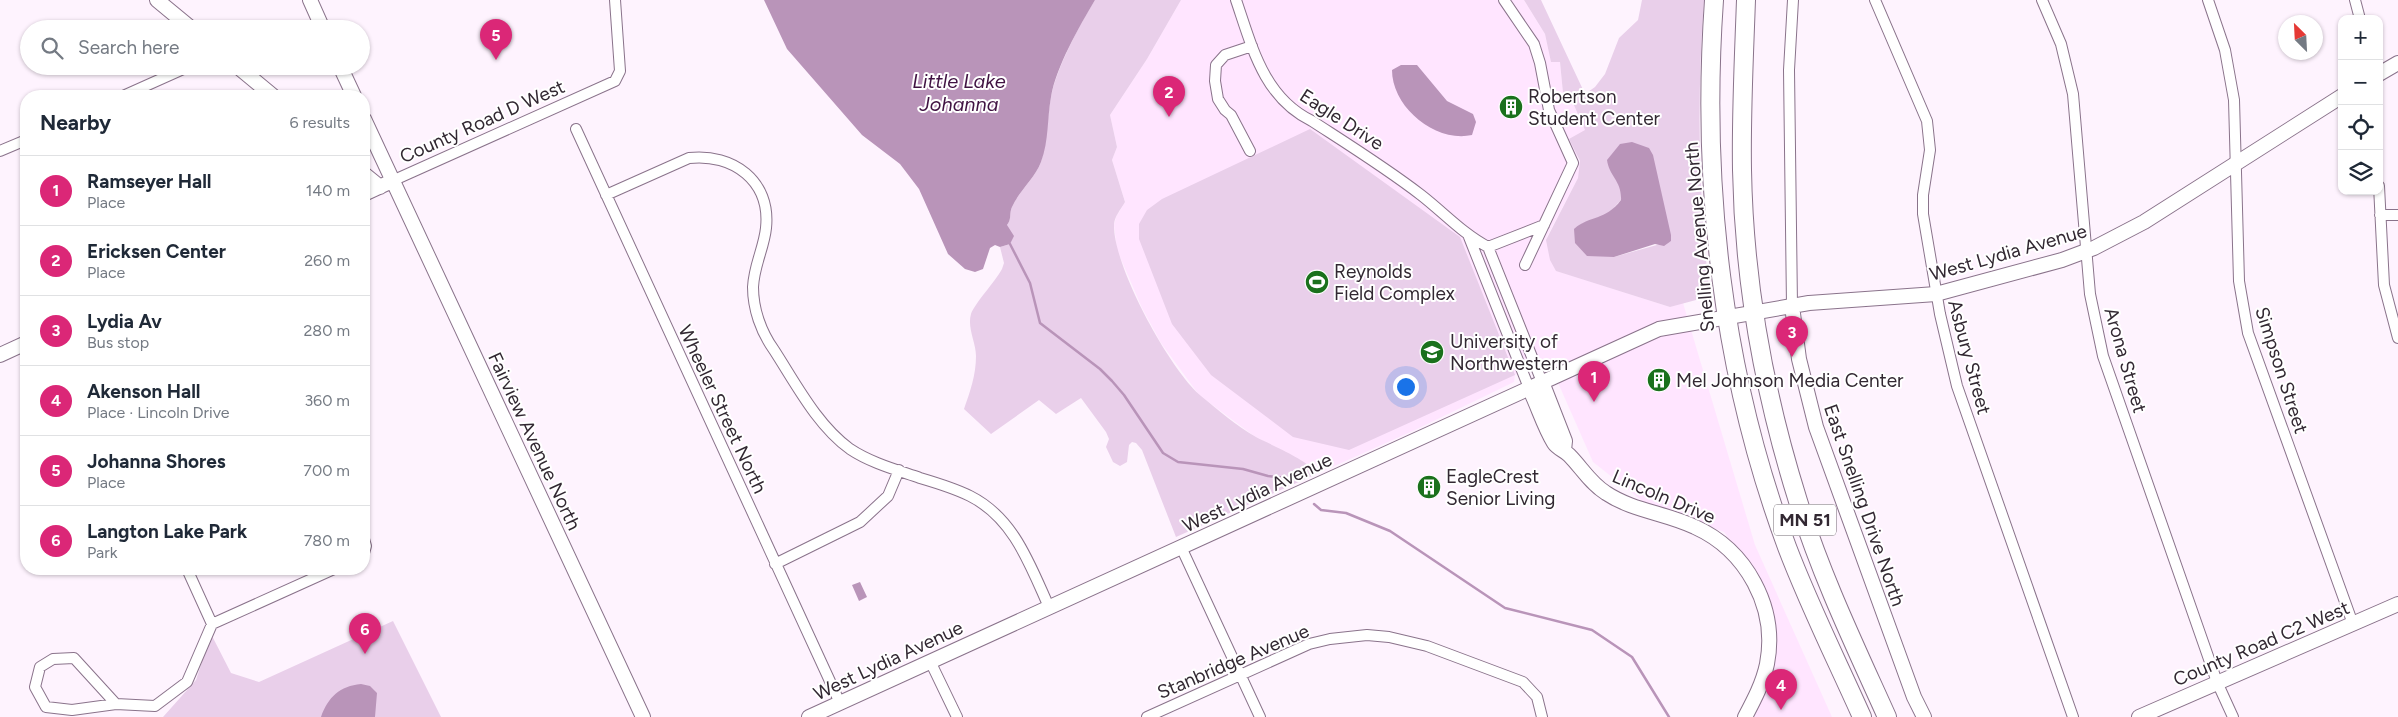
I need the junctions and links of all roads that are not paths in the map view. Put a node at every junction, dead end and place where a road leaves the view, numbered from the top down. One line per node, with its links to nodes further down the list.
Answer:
1 (157, 0): 14 (street)
2 (310, 0): 15 (street)
3 (615, 0): 33 (street, County Road D West)
4 (1236, 0): 16 (street, Eagle Drive)
5 (1504, 0): 39 (street)
6 (1714, 0): 47 (highway, Snelling Avenue North / MN 51)
7 (1746, 0): 46 (highway, MN 51)
8 (1793, 0): 45 (street, East Snelling Drive North)
9 (1875, 0): 44 (street, Asbury Street)
10 (2042, 0): 42 (street, Arona Street)
11 (2208, 0): 31 (street, Simpson Street)
12 (2355, 0): 13 (street)
13 (2359, 15)
14 (181, 20)
15 (319, 20)
16 (1252, 46): 30 (street); 40 (street, Eagle Drive)
17 (2398, 63): 18 (street)
18 (2383, 72)
19 (170, 75): 22 (street)
20 (248, 75): 23 (street)
21 (344, 75): 24 (street)
22 (136, 90)
23 (265, 90)
24 (351, 90)
25 (2338, 99): 31 (street, West Lydia Avenue)
26 (576, 130): 35 (street, Wheeler Street North)
27 (20, 143): 29 (street)
28 (370, 147): 33 (street, Fairview Avenue North)
29 (0, 151)
30 (1250, 151)
31 (2236, 164): 42 (street, West Lydia Avenue); 60 (street, Simpson Street)
32 (370, 177): 33 (street)
33 (386, 184): 34 (street, County Road D West); 66 (street, Fairview Avenue North)
34 (370, 191)
35 (606, 194): 52 (street); 54 (street, Wheeler Street North)
36 (2379, 195): 38 (street)
37 (2398, 214): 38 (street)
38 (2380, 215): 48 (street)
39 (1544, 225): 41 (street); 43 (street)
40 (1469, 237): 41 (street, Eagle Drive); 51 (street, Eagle Drive)
41 (1488, 247): 51 (street)
42 (2086, 251): 44 (street, West Lydia Avenue); 63 (street, Arona Street)
43 (1525, 265)
44 (1936, 294): 45 (street, West Lydia Avenue); 76 (street, Asbury Street)
45 (1792, 306): 46 (street, West Lydia Avenue); 75 (street, East Snelling Drive North)
46 (1754, 312): 47 (street, West Lydia Avenue); 74 (highway, MN 51)
47 (1726, 317): 51 (street, West Lydia Avenue); 73 (highway, Snelling Avenue North / MN 51)
48 (2398, 338)
49 (20, 346): 50 (street)
50 (0, 355)
51 (1535, 385): 53 (street, West Lydia Avenue); 72 (street, Lincoln Drive)
52 (899, 470): 54 (street); 58 (street)
53 (1181, 547): 58 (street, West Lydia Avenue); 62 (street)
54 (775, 564): 64 (street, Wheeler Street North)
55 (190, 575): 59 (street)
56 (321, 575): 59 (street)
57 (2398, 604): 60 (street, County Road C2 West)
58 (1049, 607): 61 (street, West Lydia Avenue)
59 (212, 624): 65 (street)
60 (2353, 624): 63 (street, County Road C2 West)
61 (930, 661): 64 (street, West Lydia Avenue); 68 (street)
62 (1240, 674): 69 (street, Stanbridge Avenue); 70 (street); 71 (street, Stanbridge Avenue)
63 (2217, 682): 77 (street, County Road C2 West); 78 (street, Arona Street)
64 (840, 703): 67 (street, West Lydia Avenue)
65 (116, 704): 65 (street)
66 (643, 717)
67 (808, 717)
68 (957, 717)
69 (1147, 717)
70 (1260, 717)
71 (1542, 717)
72 (1745, 717)
73 (1862, 717)
74 (1887, 717)
75 (1924, 717)
76 (2073, 717)
77 (2139, 717)
78 (2233, 717)

